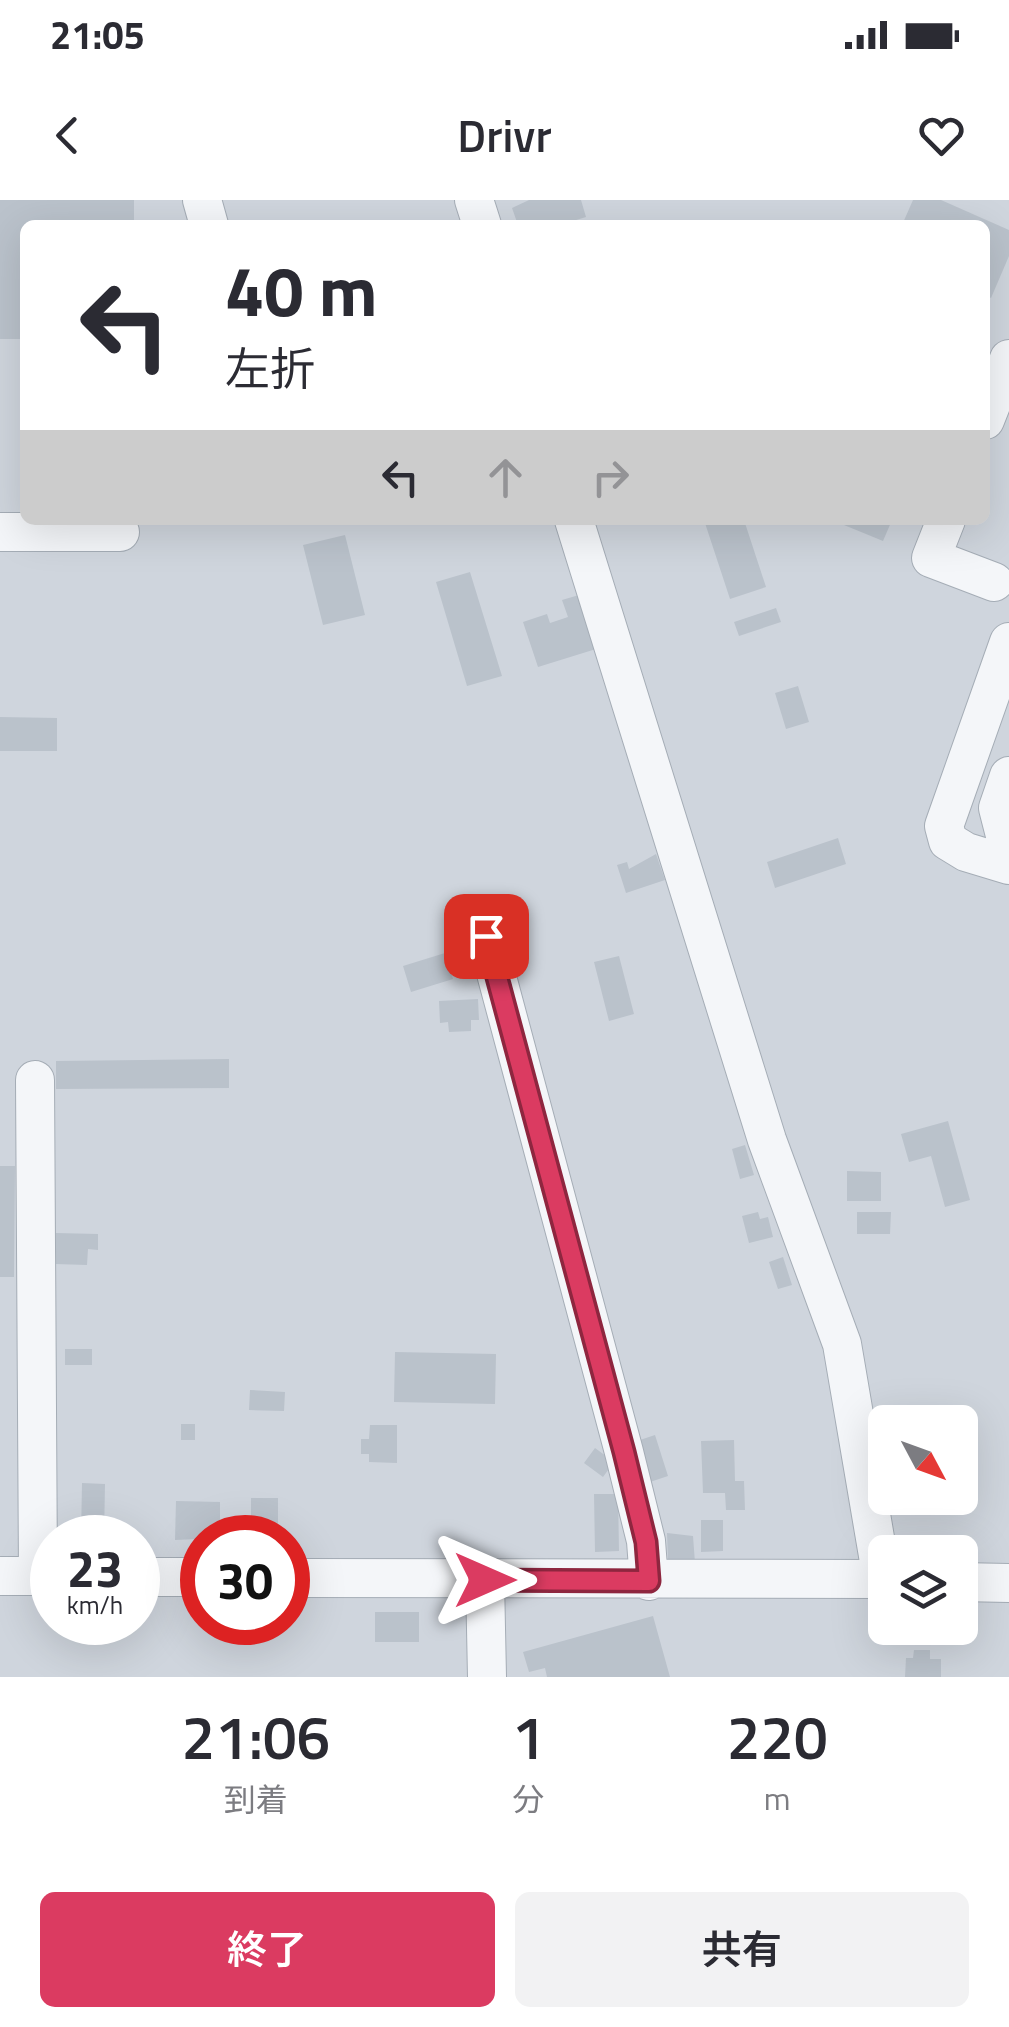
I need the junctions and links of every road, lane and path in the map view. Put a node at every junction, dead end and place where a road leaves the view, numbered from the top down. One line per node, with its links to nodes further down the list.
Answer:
1 (576, 525): 14 (street)
2 (944, 525): 5 (street)
3 (0, 532): 4 (street)
4 (120, 532)
5 (994, 582)
6 (1009, 642): 7 (street)
7 (1002, 685): 10 (street)
8 (1009, 776): 9 (street)
9 (1009, 851)
10 (1009, 865)
11 (486, 936): 20 (street)
12 (35, 1080): 13 (street)
13 (44, 1515)
14 (875, 1535)
15 (0, 1576): 16 (street)
16 (30, 1576)
17 (310, 1578): 19 (street)
18 (868, 1579): 20 (street)
19 (485, 1580): 20 (street); 23 (street)
20 (649, 1581)
21 (978, 1582): 22 (street)
22 (1009, 1583)
23 (486, 1677)

